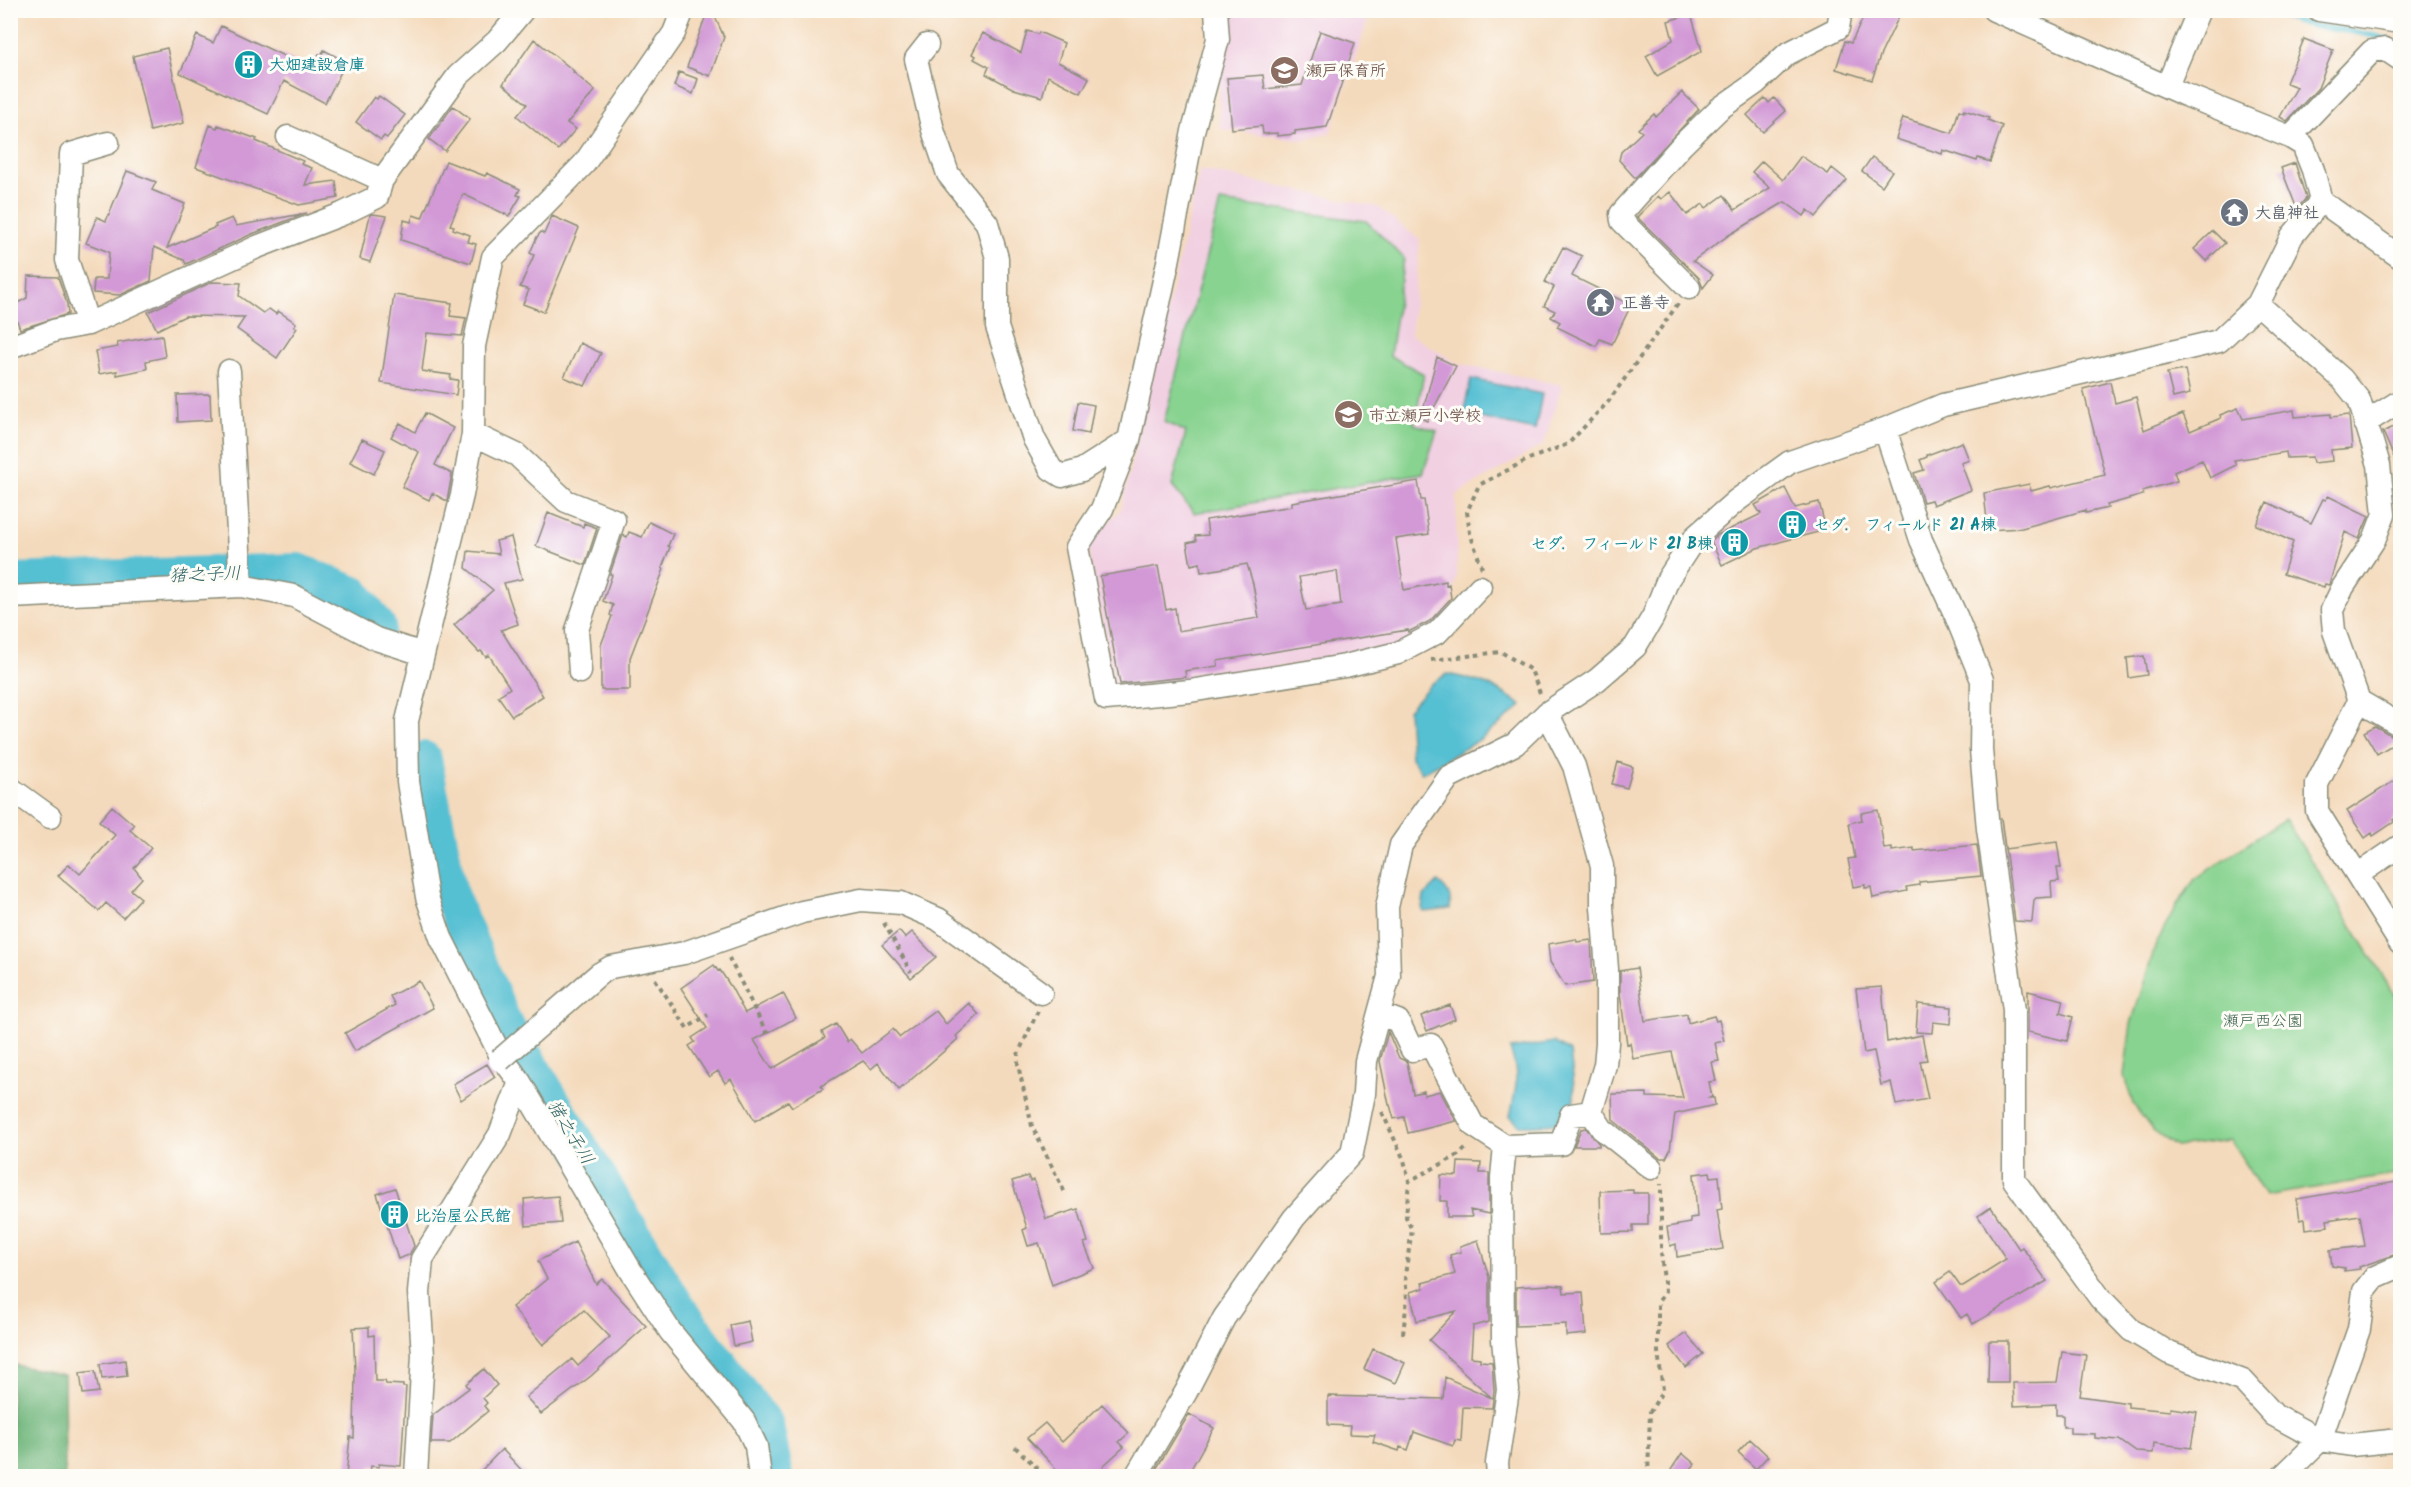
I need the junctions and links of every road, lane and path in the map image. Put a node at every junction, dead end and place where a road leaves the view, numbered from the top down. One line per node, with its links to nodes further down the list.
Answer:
1 (523, 10): 15 (street)
2 (683, 10): 26 (street)
3 (1216, 10): 27 (street)
4 (1840, 10): 18 (street)
5 (1994, 10): 11 (street)
6 (2199, 10): 11 (street)
7 (2319, 10): 8 (street)
8 (2395, 21): 10 (street)
9 (927, 45): 27 (street)
10 (2393, 54): 13 (street)
11 (2167, 86): 13 (street)
12 (288, 137): 15 (street)
13 (2290, 137): 16 (street)
14 (108, 143): 20 (street)
15 (382, 180): 20 (street)
16 (2321, 201): 17 (street); 19 (street)
17 (2400, 257)
18 (1689, 288): 29 (path)
19 (2258, 304): 24 (street); 25 (street)
20 (88, 324): 21 (street)
21 (10, 347)
22 (230, 371): 28 (street)
23 (2400, 401): 24 (street)
24 (2366, 423): 34 (street)
25 (1885, 429): 35 (street); 60 (street)
26 (473, 434): 32 (street); 33 (street)
27 (1129, 440): 29 (street)
28 (241, 580): 30 (street); 32 (street)
29 (1480, 587)
30 (10, 597)
31 (1501, 651): 35 (path)
32 (423, 654): 52 (street)
33 (580, 672)
34 (2359, 701): 36 (street); 43 (street)
35 (1547, 713): 47 (street); 53 (street)
36 (2400, 725)
37 (10, 788): 38 (street)
38 (50, 817)
39 (2400, 846): 40 (street)
40 (2366, 869)
41 (861, 900): 42 (street); 45 (path); 46 (street)
42 (721, 941): 44 (street); 49 (path)
43 (2400, 943)
44 (644, 961): 48 (path); 50 (street, bridge)
45 (911, 972)
46 (1041, 993): 57 (path)
47 (1379, 1014): 51 (street); 54 (street)
48 (708, 1016)
49 (769, 1038)
50 (500, 1060)
51 (1365, 1073): 56 (path); 66 (street)
52 (520, 1082): 63 (street); 64 (street)
53 (1591, 1112): 54 (street); 55 (street)
54 (1499, 1142): 56 (path); 67 (street)
55 (1651, 1168): 68 (path)
56 (1409, 1181): 59 (path)
57 (1066, 1195)
58 (2400, 1266): 60 (street)
59 (1403, 1334)
60 (2320, 1440): 61 (street); 69 (street)
61 (2400, 1440)
62 (1015, 1447): 65 (path)
63 (416, 1476)
64 (760, 1476)
65 (1046, 1476)
66 (1136, 1476)
67 (1498, 1476)
68 (1648, 1476)
69 (2283, 1476)

